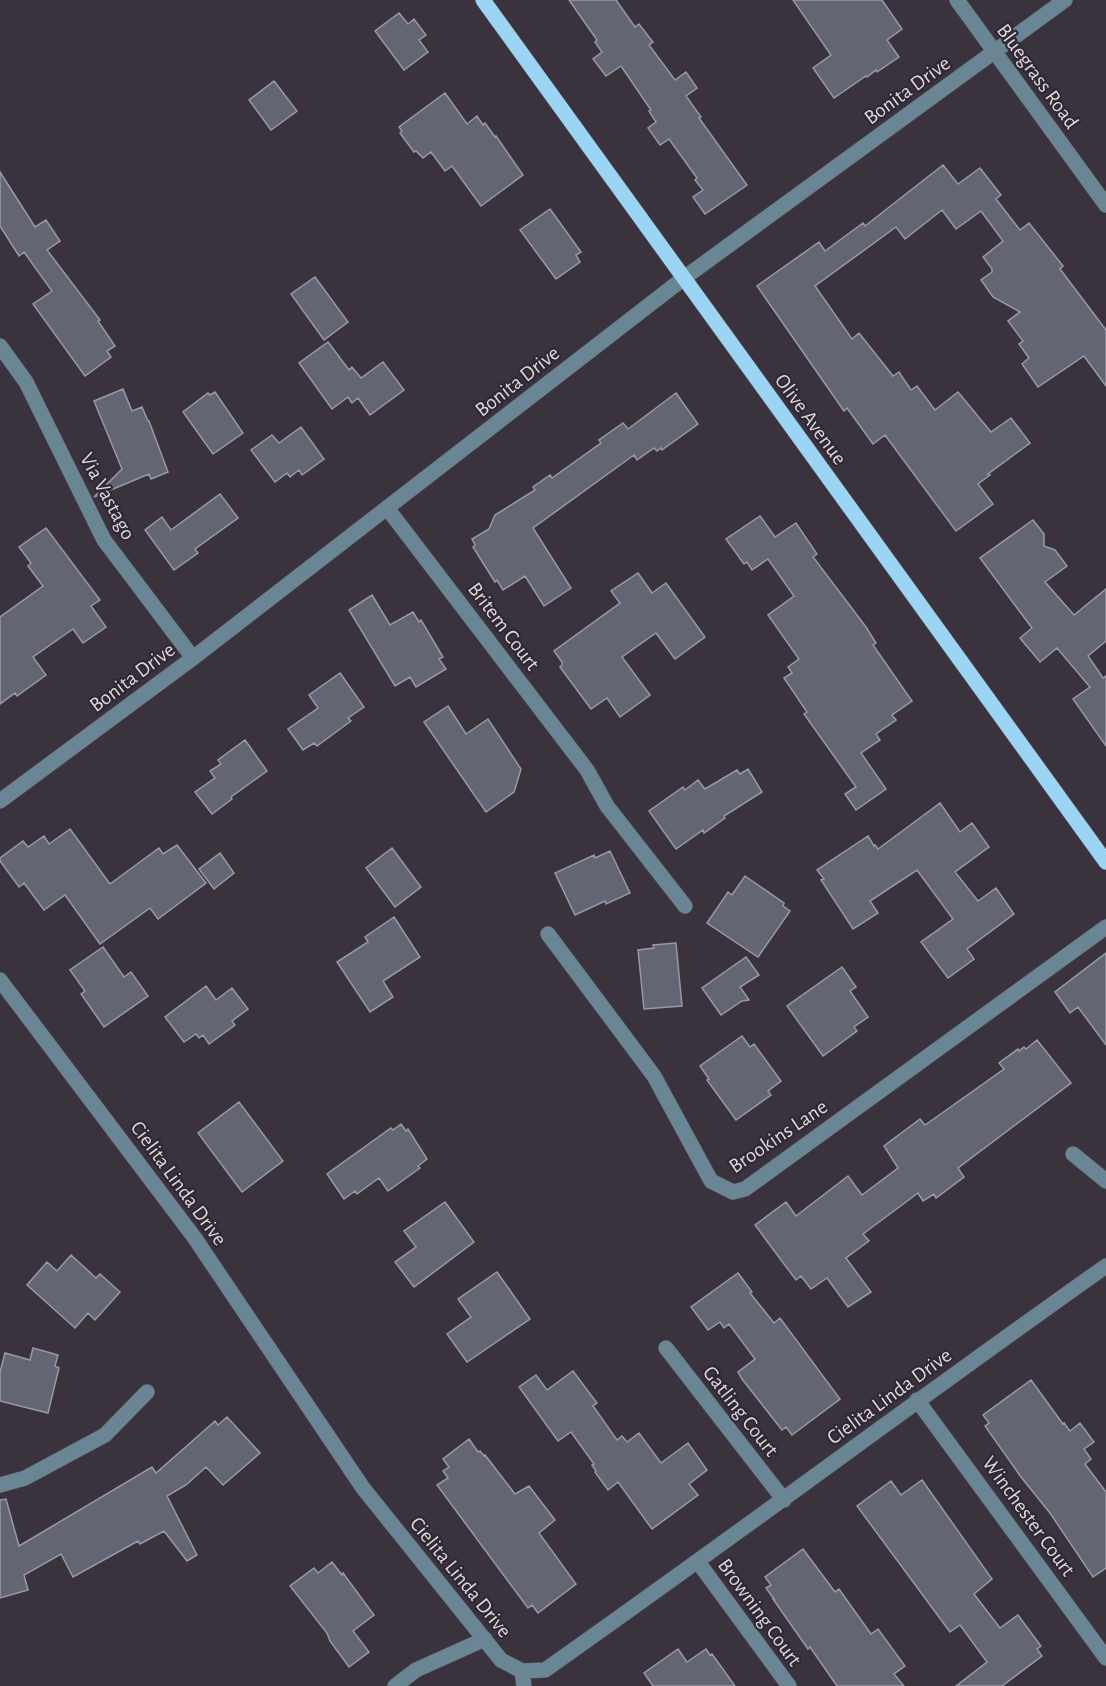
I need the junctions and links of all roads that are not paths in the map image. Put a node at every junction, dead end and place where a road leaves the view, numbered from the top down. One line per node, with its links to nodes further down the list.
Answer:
1 (483, 0): 6 (main road, Olive Avenue)
2 (957, 0): 4 (street, Bluegrass Road)
3 (1065, 0): 4 (street, Bonita Drive)
4 (995, 52): 5 (street, Bluegrass Road); 6 (street, Bonita Drive)
5 (1106, 205)
6 (684, 278): 8 (street, Bonita Drive); 11 (main road, Olive Avenue)
7 (0, 346): 9 (street, Via Vastago)
8 (387, 508): 9 (street, Bonita Drive); 12 (street, Britem Court)
9 (193, 658): 10 (street, Bonita Drive)
10 (0, 801)
11 (1106, 862)
12 (685, 906)
13 (1106, 927): 14 (street, Brookins Lane)
14 (548, 934)
15 (0, 980): 25 (street, Cielita Linda Drive)
16 (1073, 1154): 17 (street)
17 (1106, 1181)
18 (1106, 1266): 21 (street, Cielita Linda Drive)
19 (666, 1348): 23 (street, Gatling Court)
20 (147, 1392): 22 (street)
21 (917, 1400): 23 (street, Cielita Linda Drive); 26 (street, Winchester Court)
22 (0, 1485)
23 (784, 1500): 24 (street, Cielita Linda Drive)
24 (698, 1562): 27 (street, Cielita Linda Drive); 29 (street, Browning Court)
25 (485, 1639): 27 (street, Cielita Linda Drive); 28 (street)
26 (1106, 1658)
27 (523, 1678)
28 (395, 1686)
29 (789, 1686)

